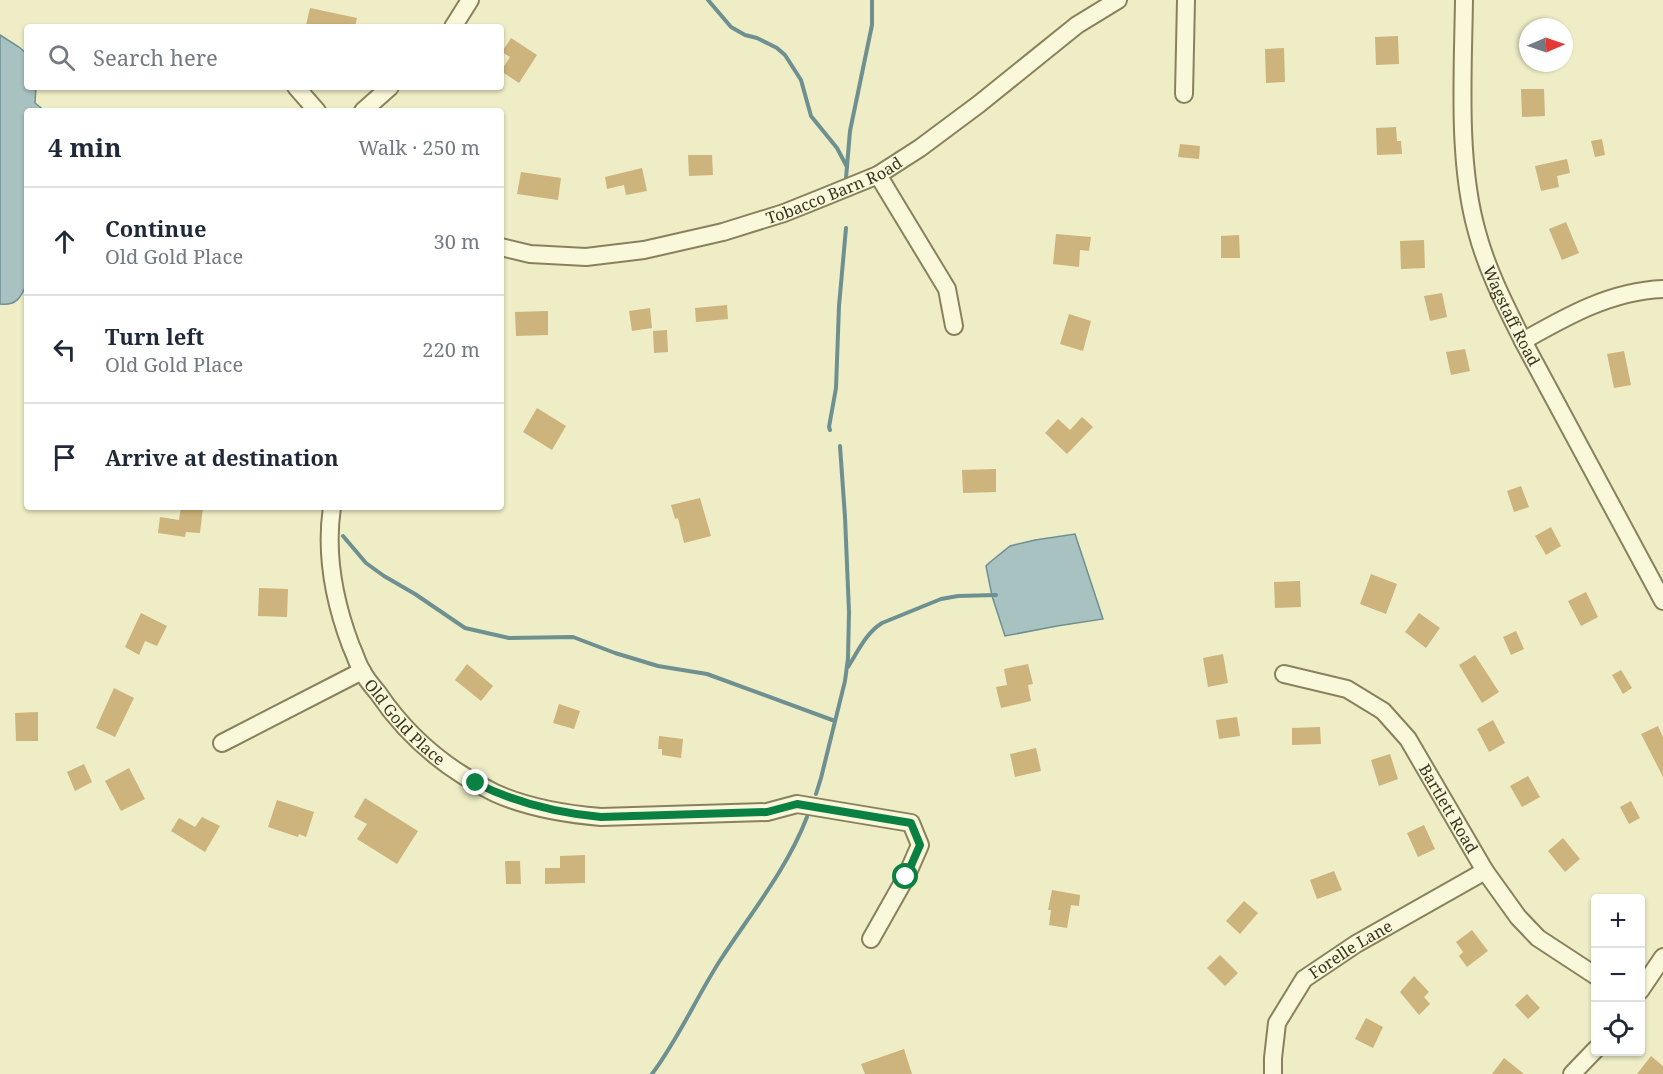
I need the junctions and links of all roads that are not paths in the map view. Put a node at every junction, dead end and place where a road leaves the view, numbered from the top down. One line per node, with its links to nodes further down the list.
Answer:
1 (470, 0): 5 (street)
2 (1118, 0): 11 (street, Tobacco Barn Road)
3 (1186, 0): 8 (street)
4 (1464, 0): 15 (street, Wagstaff Road)
5 (455, 24)
6 (299, 90): 9 (street)
7 (387, 90): 10 (street)
8 (1184, 94)
9 (314, 108)
10 (366, 108)
11 (878, 175): 12 (street, Tobacco Barn Road); 14 (street)
12 (504, 248)
13 (1663, 289): 15 (street)
14 (954, 326)
15 (1523, 341): 17 (street, Wagstaff Road)
16 (332, 510): 18 (street, Old Gold Place)
17 (1663, 601)
18 (362, 671): 20 (street); 22 (street, Old Gold Place)
19 (1284, 674): 21 (street, Bartlett Road)
20 (222, 743)
21 (1485, 871): 24 (street, Bartlett Road); 27 (street, Forelle Lane)
22 (871, 939)
23 (1663, 957): 25 (street)
24 (1591, 973)
25 (1645, 985)
26 (1591, 1054): 28 (street)
27 (1273, 1074)
28 (1572, 1074)

